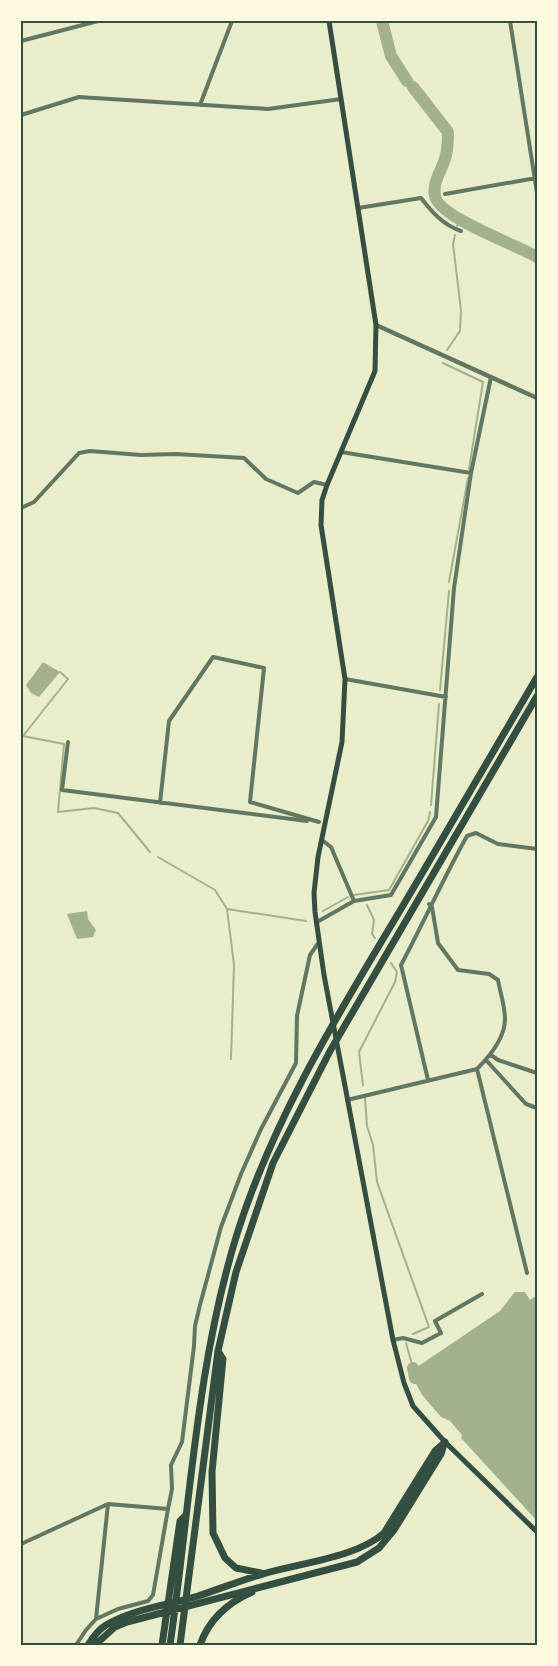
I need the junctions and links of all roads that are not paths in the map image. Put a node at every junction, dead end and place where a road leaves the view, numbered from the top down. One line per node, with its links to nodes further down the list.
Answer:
1 (98, 21): 5 (street)
2 (232, 21): 7 (street)
3 (329, 21): 6 (main road)
4 (510, 21): 9 (street)
5 (21, 41)
6 (341, 99): 7 (street); 12 (main road)
7 (200, 105): 8 (street)
8 (21, 115)
9 (536, 178): 10 (street); 11 (street)
10 (537, 193)
11 (445, 194)
12 (358, 208): 13 (street); 14 (main road)
13 (461, 231)
14 (376, 325): 15 (street); 17 (main road)
15 (491, 377): 16 (street); 18 (street)
16 (537, 398)
17 (341, 452): 18 (street); 19 (main road)
18 (471, 473): 24 (street)
19 (327, 484): 20 (street); 22 (main road)
20 (21, 508)
21 (537, 676): 50 (highway)
22 (345, 679): 24 (street); 27 (main road)
23 (537, 696): 46 (highway)
24 (446, 698): 30 (street)
25 (68, 742): 26 (street)
26 (160, 803): 27 (street); 27 (street)
27 (322, 823): 28 (main road)
28 (322, 840): 32 (street); 34 (main road)
29 (537, 849): 33 (street)
30 (398, 885): 31 (street); 32 (street)
31 (404, 889)
32 (354, 901): 34 (street)
33 (430, 905): 36 (street); 40 (street)
34 (316, 922): 35 (main road)
35 (319, 942): 41 (main road); 49 (street)
36 (491, 1055): 37 (street); 39 (street)
37 (486, 1060): 38 (street); 42 (street)
38 (477, 1069): 40 (street); 43 (street)
39 (537, 1073)
40 (428, 1080): 41 (street)
41 (348, 1100): 45 (main road)
42 (537, 1108)
43 (527, 1273)
44 (482, 1294): 45 (street)
45 (393, 1340): 47 (main road)
46 (218, 1351): 53 (highway); 62 (highway)
47 (445, 1442): 51 (main road); 53 (highway); 54 (highway)
48 (108, 1504): 49 (street); 52 (street); 55 (street)
49 (168, 1509): 55 (street)
50 (186, 1515): 56 (highway); 56 (highway)
51 (537, 1532)
52 (21, 1544)
53 (263, 1574): 58 (highway)
54 (262, 1587): 59 (highway); 63 (highway)
55 (96, 1619): 57 (street)
56 (170, 1622): 60 (highway); 61 (highway)
57 (76, 1645)
58 (88, 1645)
59 (96, 1645)
60 (162, 1645)
61 (170, 1645)
62 (180, 1645)
63 (200, 1645)

